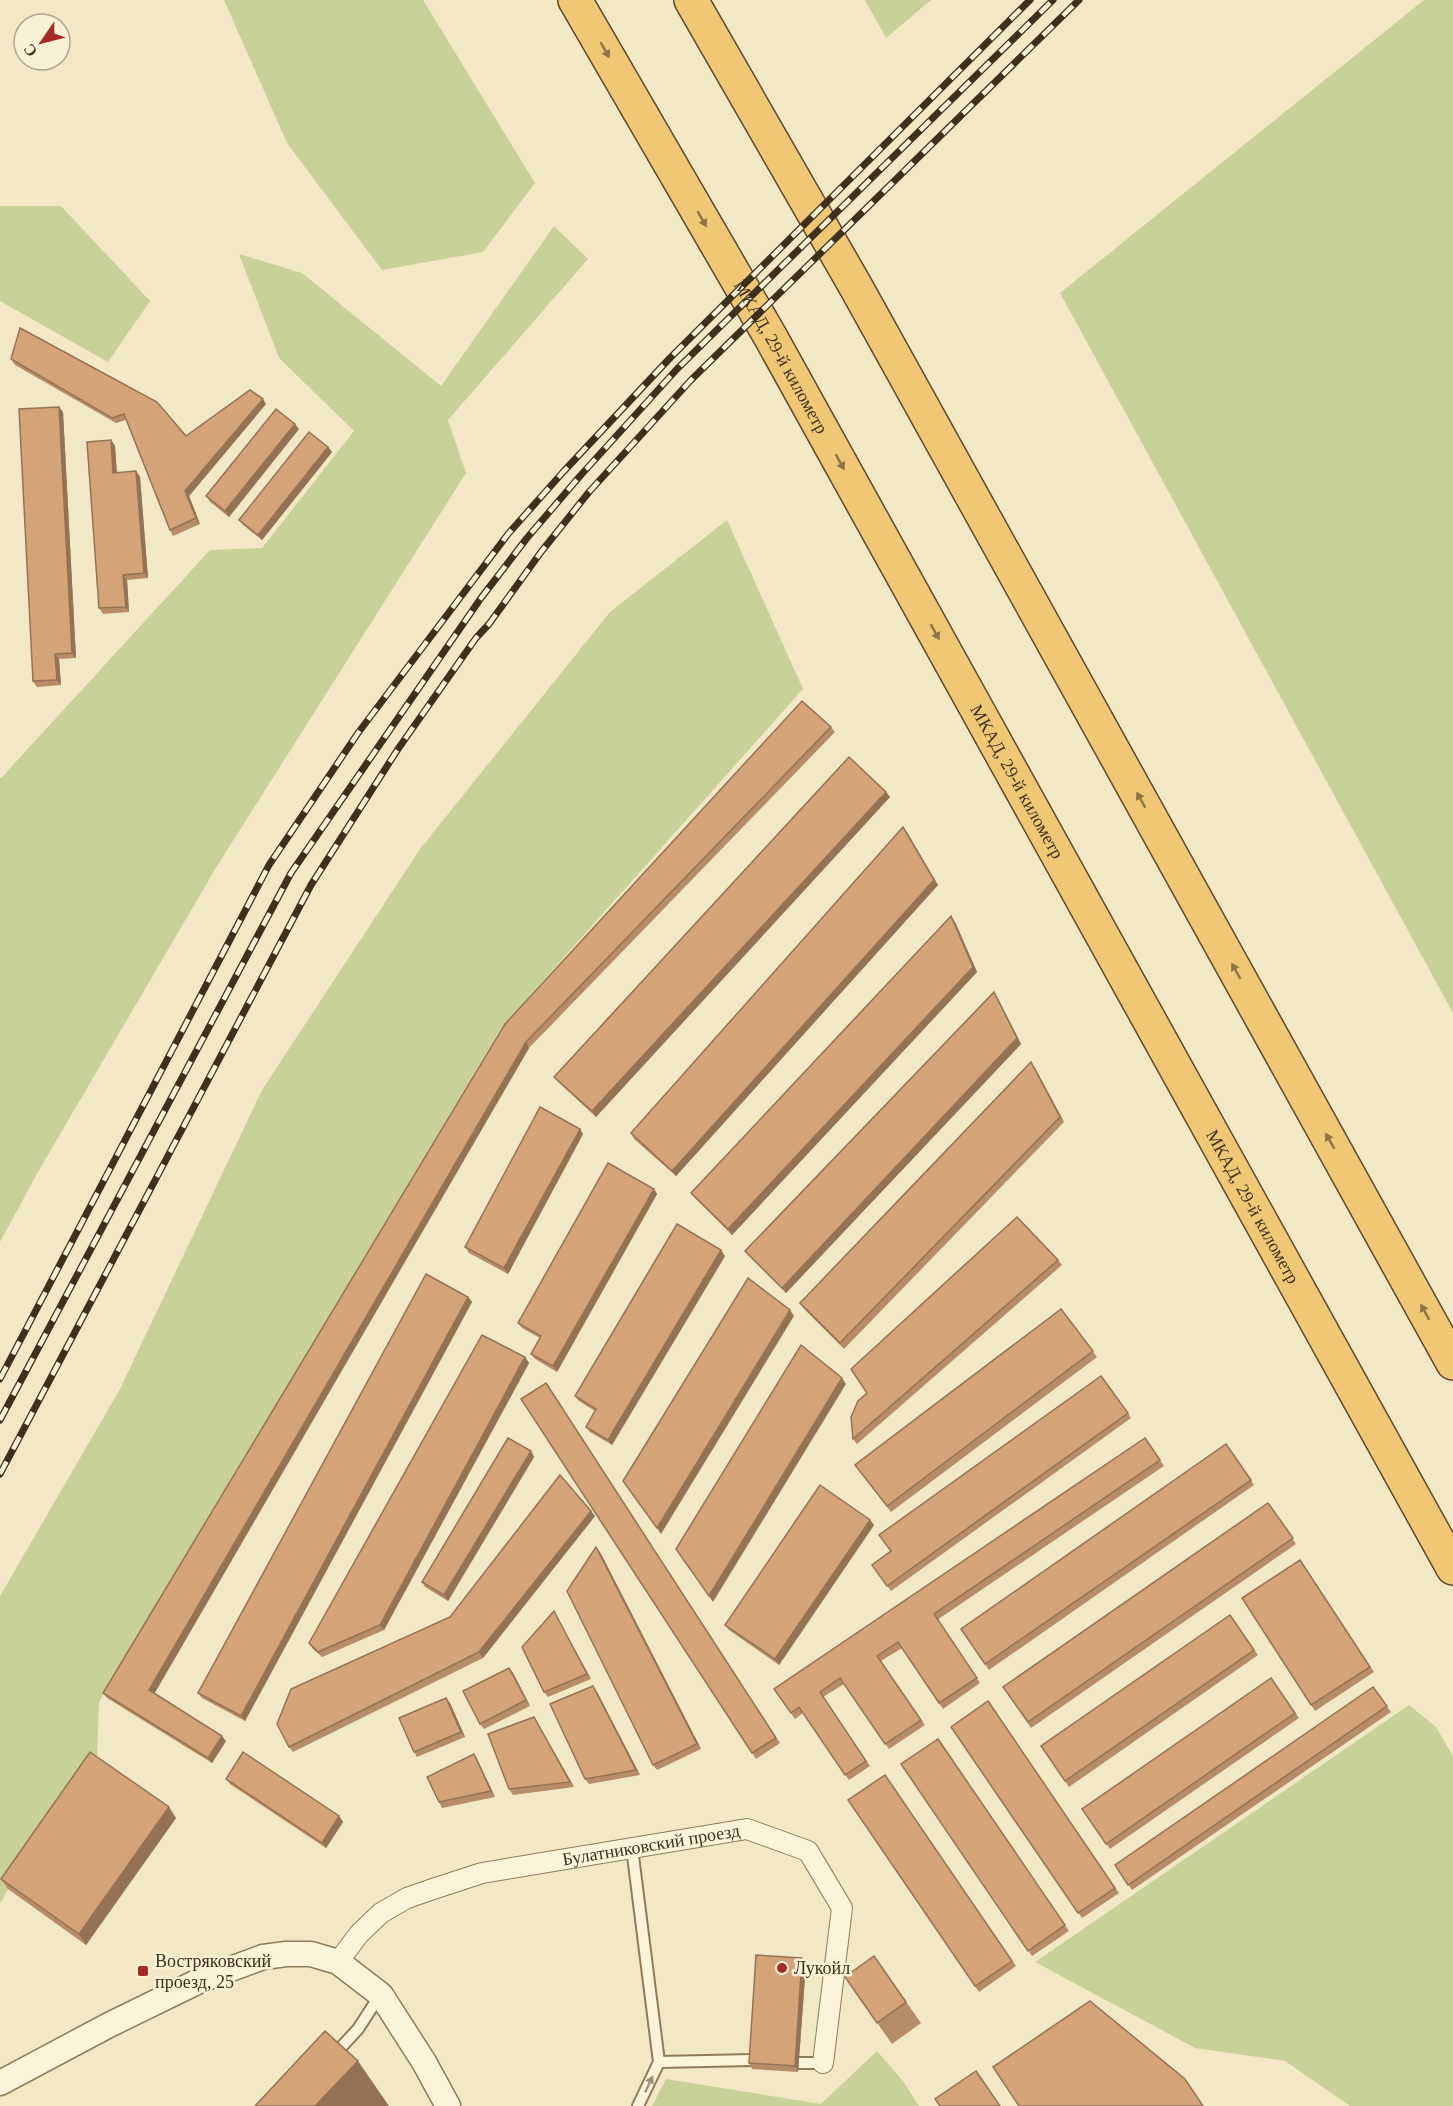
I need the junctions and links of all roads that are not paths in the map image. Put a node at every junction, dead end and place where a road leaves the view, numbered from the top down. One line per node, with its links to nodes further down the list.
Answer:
1 (575, 0): 4 (highway, МКАД, 29-й километр, one-way to 4)
2 (691, 0): 3 (highway, one-way to 2)
3 (1453, 1363)
4 (1453, 1568)
5 (632, 1848): 6 (street, Булатниковский проезд); 9 (lane); 12 (street, Булатниковский проезд)
6 (338, 1962): 7 (street); 13 (street)
7 (381, 1995): 10 (lane); 14 (street)
8 (753, 2060): 9 (lane)
9 (659, 2062): 15 (lane, one-way to 9)
10 (326, 2063)
11 (799, 2063): 12 (lane)
12 (823, 2063)
13 (0, 2084)
14 (448, 2106)
15 (638, 2106)

